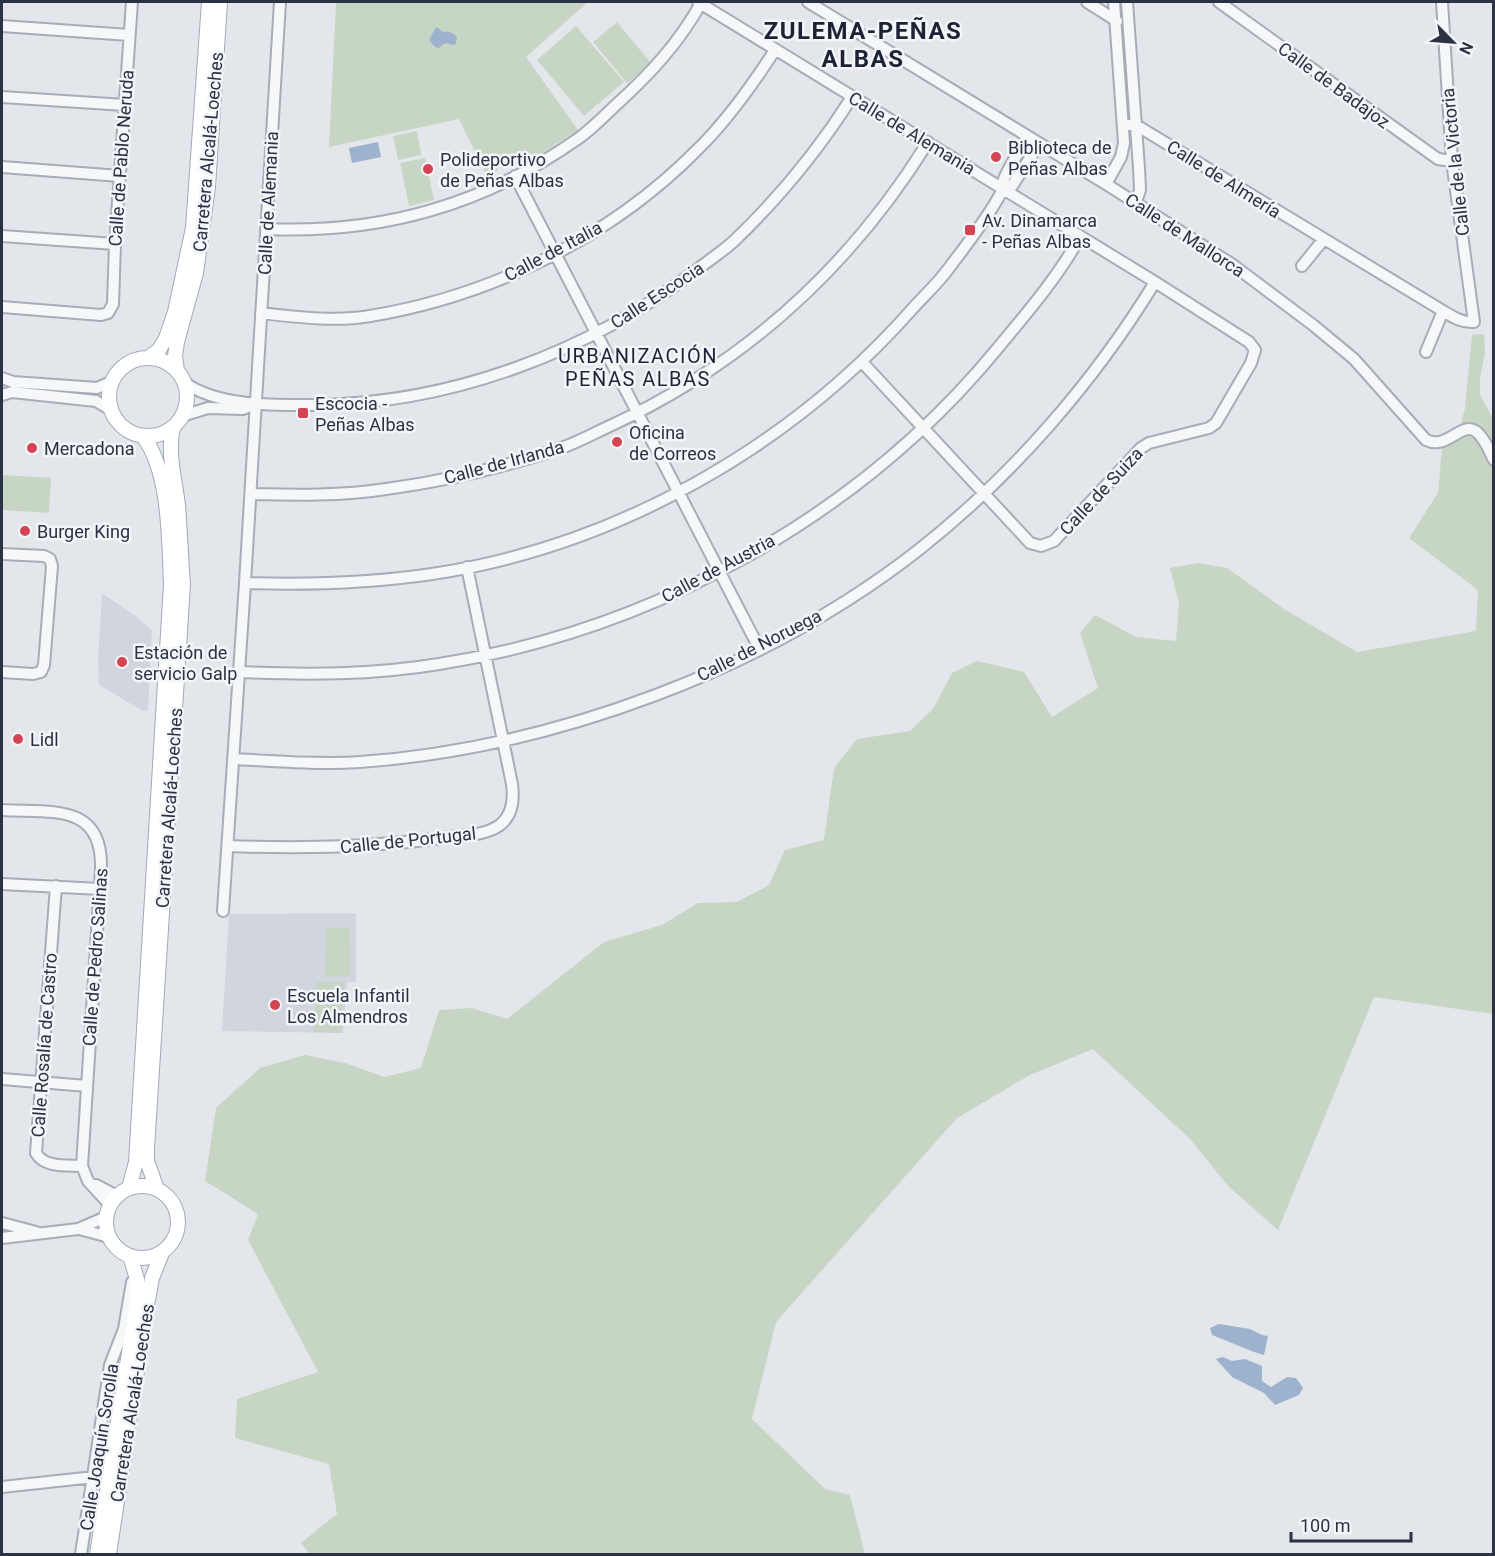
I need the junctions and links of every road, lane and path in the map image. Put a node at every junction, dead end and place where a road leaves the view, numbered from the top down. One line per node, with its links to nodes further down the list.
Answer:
1 (132, 2): 15 (street, Calle de Pablo Neruda)
2 (209, 2): 46 (main road, Carretera Alcalá-Loeches)
3 (220, 2): 48 (main road, Carretera Alcalá-Loeches)
4 (280, 2): 32 (street, Calle de Alemania)
5 (700, 2): 16 (street, Calle de Alemania); 28 (street)
6 (808, 2): 22 (street, Calle de Mallorca)
7 (1087, 2): 12 (street)
8 (1114, 2): 12 (street)
9 (1219, 2): 25 (street, Calle de Badajoz)
10 (1442, 2): 25 (street, Calle de la Victoria)
11 (1127, 4): 12 (street); 14 (street)
12 (1114, 18): 14 (street); 20 (street)
13 (2, 26): 15 (street)
14 (1129, 34): 21 (street)
15 (129, 35): 19 (street, Calle de Pablo Neruda)
16 (775, 50): 18 (street, Calle de Alemania); 37 (street, Calle de Italia)
17 (2, 97): 19 (street)
18 (852, 97): 23 (street, Calle de Alemania); 44 (street, Calle Escocia)
19 (125, 105): 27 (street, Calle de Pablo Neruda)
20 (1123, 125): 21 (street); 29 (street)
21 (1136, 125): 31 (street); 35 (street, Calle de Almería)
22 (1028, 137): 24 (street, Calle de Mallorca); 30 (street)
23 (928, 142): 30 (street, Calle de Alemania); 55 (street, Calle de Irlanda)
24 (1039, 144): 29 (street, Calle de Mallorca); 30 (street)
25 (1452, 161): 43 (street, Calle de la Victoria)
26 (2, 167): 27 (street)
27 (120, 176): 36 (street, Calle de Pablo Neruda)
28 (515, 176): 32 (street); 37 (street)
29 (1106, 184): 31 (street, Calle de Mallorca)
30 (1003, 189): 34 (street, Calle de Suiza); 47 (street)
31 (1136, 202): 59 (street, Calle de Mallorca)
32 (266, 229): 42 (street, Calle de Alemania)
33 (2, 236): 36 (street)
34 (1080, 237): 39 (street, Calle de Suiza); 57 (street, Calle de Austria)
35 (1323, 240): 38 (street); 41 (street, Calle de Almería)
36 (115, 244): 40 (street, Calle de Pablo Neruda)
37 (555, 254): 42 (street, Calle de Italia); 44 (street)
38 (1302, 266)
39 (1155, 282): 61 (street, Calle de Noruega); 61 (street, Calle de Suiza)
40 (2, 307)
41 (1443, 312): 43 (street, Calle de Almería); 45 (street)
42 (261, 313): 53 (street, Calle de Alemania)
43 (1474, 322)
44 (596, 333): 53 (street, Calle Escocia); 55 (street)
45 (1426, 352)
46 (148, 358): 48 (main road); 50 (main road)
47 (862, 362): 57 (street, Calle de Suiza); 60 (street)
48 (177, 371): 51 (main road)
49 (2, 378): 50 (street)
50 (113, 381): 54 (main road)
51 (184, 383): 53 (street, Calle Escocia); 56 (main road)
52 (2, 395): 54 (street)
53 (255, 404): 56 (street, Calle Escocia); 62 (street)
54 (111, 410): 58 (main road)
55 (638, 413): 60 (street); 62 (street, Calle de Irlanda)
56 (177, 422): 58 (main road); 84 (main road, Carretera Alcalá-Loeches)
57 (922, 428): 61 (street, Calle de Suiza); 65 (street, Calle de Austria)
58 (143, 436): 83 (main road, Carretera Alcalá-Loeches)
59 (1494, 460)
60 (679, 491): 64 (street); 65 (street)
61 (982, 493): 67 (street, Calle de Noruega)
62 (251, 494): 66 (street)
63 (2, 554): 69 (street)
64 (467, 567): 66 (street); 68 (street, Calle de Portugal)
65 (721, 571): 67 (street); 68 (street, Calle de Austria)
66 (245, 583): 70 (street)
67 (759, 648): 71 (street, Calle de Noruega)
68 (484, 656): 70 (street, Calle de Austria); 71 (street, Calle de Portugal)
69 (2, 672)
70 (239, 672): 72 (street)
71 (503, 740): 72 (street, Calle de Noruega); 74 (street, Calle de Portugal)
72 (234, 759): 74 (street)
73 (2, 810): 77 (street, Calle de Pedro Salinas)
74 (228, 846): 78 (street)
75 (2, 884): 76 (street)
76 (56, 886): 77 (street); 80 (street, Calle Rosalía de Castro)
77 (100, 889): 81 (street, Calle de Pedro Salinas)
78 (223, 911)
79 (2, 1079): 80 (street)
80 (42, 1082): 81 (street); 82 (street, Calle Rosalía de Castro)
81 (87, 1086): 82 (street, Calle de Pedro Salinas)
82 (82, 1166): 85 (street, Calle de Pedro Salinas)
83 (129, 1188): 84 (main road); 85 (main road)
84 (157, 1189): 91 (main road)
85 (111, 1206): 87 (street); 90 (main road)
86 (2, 1223): 88 (street)
87 (78, 1229): 88 (street); 90 (street)
88 (43, 1234): 89 (street)
89 (2, 1238)
90 (109, 1238): 92 (main road)
91 (162, 1253): 92 (main road); 98 (main road, Carretera Alcalá-Loeches)
92 (130, 1256): 93 (main road, Carretera Alcalá-Loeches)
93 (134, 1270): 94 (street, Calle Joaquín Sorolla); 97 (main road, Carretera Alcalá-Loeches)
94 (94, 1477): 95 (street); 96 (street, Calle Joaquín Sorolla)
95 (2, 1487)
96 (81, 1554)
97 (97, 1554)
98 (109, 1554)

